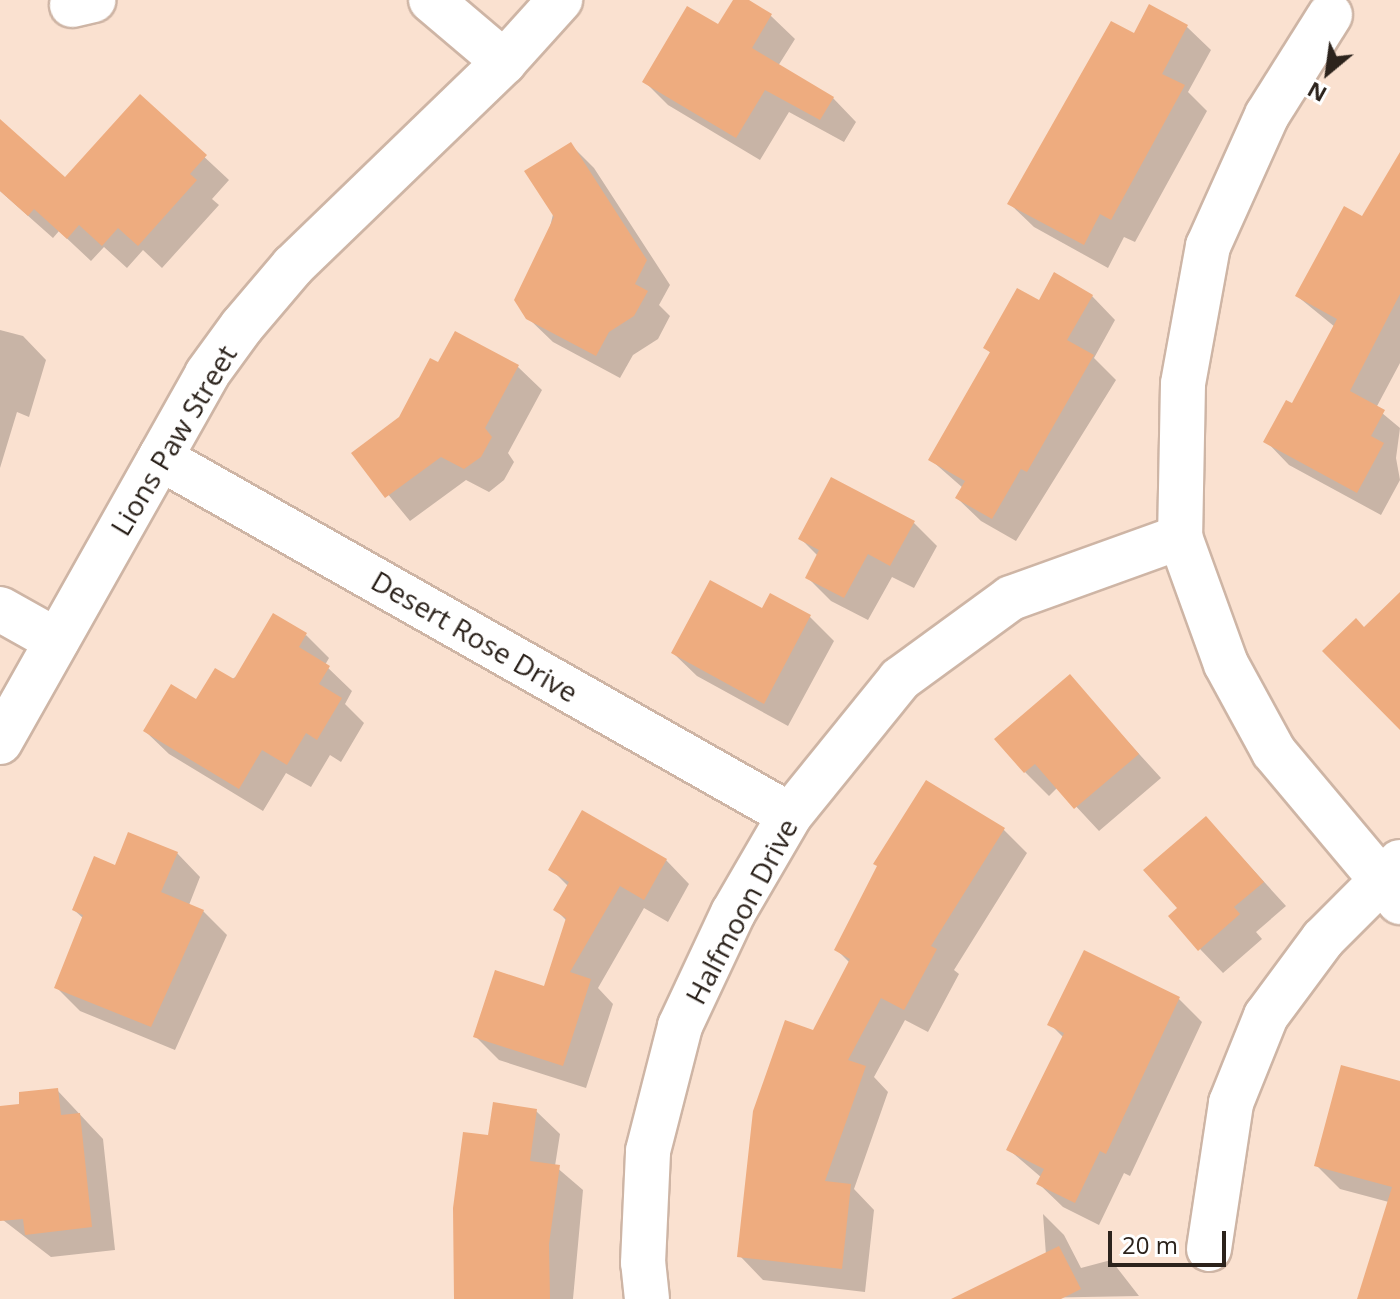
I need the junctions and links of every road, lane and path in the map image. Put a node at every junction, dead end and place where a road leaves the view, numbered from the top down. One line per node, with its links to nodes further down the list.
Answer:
1 (431, 0): 4 (street)
2 (560, 0): 4 (street, Lions Paw Street)
3 (1330, 15): 6 (street)
4 (504, 62): 5 (street, Lions Paw Street)
5 (160, 458): 8 (street, Lions Paw Street); 10 (street, Desert Rose Drive)
6 (1180, 537): 10 (street, Halfmoon Drive); 11 (street)
7 (0, 609): 8 (street)
8 (57, 641): 9 (street, Lions Paw Street)
9 (0, 742)
10 (790, 815): 13 (street, Halfmoon Drive)
11 (1393, 882): 12 (street)
12 (1209, 1249)
13 (647, 1299)

